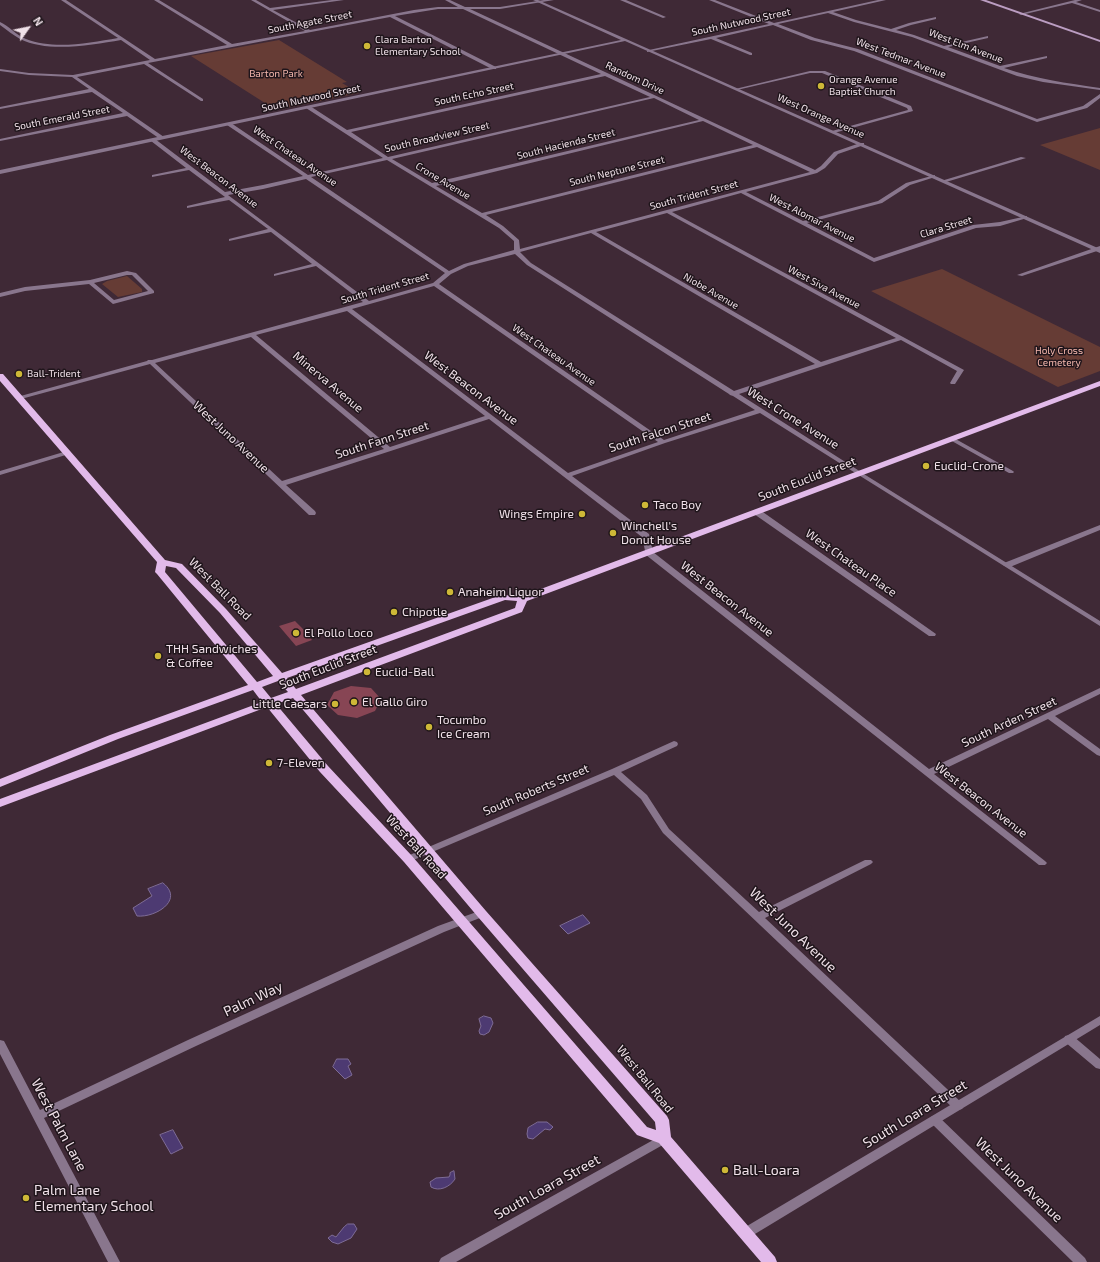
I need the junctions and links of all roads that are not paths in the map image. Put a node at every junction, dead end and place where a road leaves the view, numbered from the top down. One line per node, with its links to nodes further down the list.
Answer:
1 (63, 0): 29 (street)
2 (156, 0): 32 (street)
3 (253, 0): 16 (street)
4 (342, 0): 16 (street)
5 (447, 0): 15 (street, Random Drive)
6 (552, 0): 13 (street, South Agate Street)
7 (622, 0): 21 (street)
8 (711, 0): 24 (street, West Tedmar Avenue)
9 (884, 0): 18 (street, South Nutwood Street)
10 (982, 0): 19 (main road)
11 (1066, 0): 14 (street)
12 (1080, 0): 14 (street)
13 (537, 1): 15 (street, South Agate Street); 30 (street, West Orange Avenue)
14 (1072, 2): 17 (street); 19 (street)
15 (463, 8): 20 (street, South Agate Street); 35 (street, Random Drive)
16 (269, 9): 26 (street)
17 (1100, 11)
18 (828, 12): 24 (street, South Nutwood Street); 25 (street, West Elm Avenue)
19 (1021, 14): 31 (main road)
20 (390, 16): 26 (street, South Agate Street); 40 (street)
21 (664, 17)
22 (935, 18): 25 (street)
23 (0, 22): 29 (street)
24 (771, 24): 27 (street, South Nutwood Street); 48 (street, West Tedmar Avenue)
25 (893, 30): 33 (street, West Elm Avenue)
26 (309, 31): 32 (street, South Agate Street)
27 (711, 37): 34 (street, South Nutwood Street); 36 (street)
28 (987, 37): 33 (street)
29 (122, 40): 38 (street)
30 (625, 40): 34 (street, West Orange Avenue); 35 (street, South Nutwood Street)
31 (1100, 41)
32 (231, 46): 38 (street, South Agate Street)
33 (944, 47): 41 (street, West Elm Avenue)
34 (649, 51): 45 (street, West Orange Avenue)
35 (561, 54): 40 (street, South Nutwood Street); 43 (street, Random Drive)
36 (750, 54)
37 (1045, 58): 41 (street)
38 (153, 60): 39 (street, South Agate Street)
39 (144, 62): 44 (street, South Agate Street); 50 (street)
40 (494, 68): 51 (street, South Nutwood Street)
41 (999, 68): 46 (street, West Elm Avenue)
42 (0, 70): 44 (street, South Agate Street)
43 (606, 74): 49 (street, Random Drive); 56 (street, South Echo Street)
44 (73, 76): 47 (street)
45 (737, 89): 57 (street, West Orange Avenue); 57 (street)
46 (1100, 89)
47 (93, 90): 52 (street); 53 (street)
48 (1100, 95)
49 (654, 96): 54 (street, Random Drive); 63 (street, South Broadview Street)
50 (201, 100)
51 (308, 107): 55 (street, South Nutwood Street); 56 (street, Crone Avenue)
52 (0, 108)
53 (127, 114): 58 (street); 59 (street, South Emerald Street)
54 (703, 120): 62 (street, Random Drive); 72 (street, South Hacienda Street)
55 (229, 124): 58 (street, South Nutwood Street); 70 (street, West Chateau Avenue)
56 (346, 132): 63 (street, Crone Avenue)
57 (834, 132): 61 (street, West Orange Avenue)
58 (162, 138): 60 (street, South Nutwood Street)
59 (0, 140)
60 (153, 140): 65 (street, West Beacon Avenue); 66 (street, South Nutwood Street)
61 (862, 144): 67 (street, South Trident Street); 69 (street, West Orange Avenue)
62 (757, 145): 67 (street, Random Drive); 78 (street, South Neptune Street)
63 (387, 158): 70 (street, South Broadview Street); 72 (street, Crone Avenue)
64 (1023, 158): 71 (street)
65 (191, 168): 68 (street); 74 (street, West Beacon Avenue)
66 (0, 172)
67 (814, 172): 73 (street, South Trident Street)
68 (154, 176)
69 (933, 176): 71 (street, West Orange Avenue); 80 (street)
70 (308, 177): 74 (street, South Broadview Street); 88 (street, West Chateau Avenue)
71 (944, 181): 79 (street, West Orange Avenue)
72 (432, 185): 78 (street, Crone Avenue)
73 (742, 192): 77 (street, South Trident Street); 80 (street, West Alomar Avenue)
74 (223, 194): 75 (street, West Beacon Avenue)
75 (230, 198): 76 (street); 81 (street, West Beacon Avenue)
76 (189, 208)
77 (666, 212): 82 (street, South Trident Street); 97 (street, West Siva Avenue)
78 (481, 215): 85 (street, Crone Avenue)
79 (1025, 217): 84 (street, West Orange Avenue); 86 (street, Clara Street)
80 (803, 223): 86 (street, West Alomar Avenue)
81 (272, 230): 83 (street); 87 (street, West Beacon Avenue)
82 (592, 232): 85 (street, South Trident Street); 99 (street, Niobe Avenue)
83 (231, 240)
84 (1099, 249): 90 (street)
85 (517, 252): 88 (street, South Trident Street); 103 (street, West Crone Avenue)
86 (874, 260)
87 (317, 264): 89 (street); 94 (street, West Beacon Avenue)
88 (449, 273): 92 (street, South Trident Street)
89 (276, 275)
90 (1020, 275)
91 (90, 282): 91 (street); 93 (street)
92 (434, 284): 94 (street, South Trident Street); 108 (street, West Chateau Avenue)
93 (0, 295)
94 (368, 303): 95 (street, South Trident Street)
95 (346, 308): 96 (street, South Trident Street); 106 (street, West Beacon Avenue)
96 (251, 334): 98 (street, South Trident Street); 109 (street, Minerva Avenue)
97 (901, 338): 99 (street); 101 (street, West Siva Avenue)
98 (150, 361): 104 (street, South Trident Street); 115 (street, West Juno Avenue)
99 (821, 365): 103 (street)
100 (0, 376): 104 (main road, West Ball Road)
101 (953, 383)
102 (1100, 383): 107 (main road, South Euclid Street)
103 (732, 394): 105 (street, West Crone Avenue)
104 (19, 398): 110 (main road, West Ball Road)
105 (760, 411): 108 (street, South Falcon Street); 113 (street, West Crone Avenue)
106 (490, 417): 109 (street, South Fann Street); 114 (street, West Beacon Avenue)
107 (952, 438): 111 (street); 113 (main road, South Euclid Street)
108 (663, 442): 114 (street, South Falcon Street)
109 (389, 449): 115 (street, South Fann Street)
110 (67, 453): 112 (street); 120 (main road, West Ball Road)
111 (1011, 472)
112 (0, 473)
113 (859, 473): 116 (main road, South Euclid Street); 121 (street, West Crone Avenue)
114 (567, 476): 119 (street, West Beacon Avenue)
115 (281, 484): 117 (street, West Juno Avenue)
116 (757, 512): 119 (main road, South Euclid Street); 124 (street, West Chateau Place)
117 (312, 513)
118 (1099, 528): 121 (street)
119 (649, 553): 122 (main road, South Euclid Street); 134 (street, West Beacon Avenue)
120 (162, 562): 125 (main road, West Ball Road); 126 (main road, West Ball Road)
121 (1006, 565): 123 (street, West Crone Avenue)
122 (523, 599): 125 (main road, South Euclid Street); 128 (main road, South Euclid Street)
123 (1100, 624)
124 (932, 634)
125 (280, 677): 126 (main road, South Euclid Street); 128 (main road, West Ball Road)
126 (255, 686): 129 (main road, West Ball Road); 135 (main road, South Euclid Street)
127 (1100, 692): 130 (street, South Arden Street)
128 (295, 693): 129 (main road, South Euclid Street); 137 (main road, West Ball Road)
129 (268, 703): 136 (main road, South Euclid Street); 138 (main road, West Ball Road)
130 (1049, 716): 132 (street); 134 (street, South Arden Street)
131 (674, 744): 133 (street, South Roberts Street)
132 (1100, 753)
133 (615, 771): 137 (street, South Roberts Street); 142 (street, West Juno Avenue)
134 (928, 774): 140 (street, West Beacon Avenue)
135 (0, 783)
136 (0, 803)
137 (428, 850): 138 (street, South Roberts Street); 141 (main road, West Ball Road)
138 (408, 859): 143 (main road, West Ball Road)
139 (868, 862): 142 (street)
140 (1042, 863)
141 (482, 914): 143 (street, Palm Way); 151 (main road, West Ball Road)
142 (758, 917): 148 (street, West Juno Avenue)
143 (462, 921): 149 (street, Palm Way); 151 (main road, West Ball Road)
144 (1100, 1020): 145 (street, South Loara Street)
145 (1069, 1039): 147 (street); 148 (street, South Loara Street)
146 (0, 1044): 149 (street, West Palm Lane)
147 (1100, 1065)
148 (958, 1106): 150 (street, South Loara Street)
149 (37, 1116): 153 (street, West Palm Lane)
150 (935, 1120): 152 (street, South Loara Street); 156 (street, West Juno Avenue)
151 (664, 1139): 152 (main road, West Ball Road); 154 (street, South Loara Street)
152 (746, 1233): 155 (main road, West Ball Road)
153 (114, 1262)
154 (445, 1262)
155 (770, 1262)
156 (1081, 1262)

